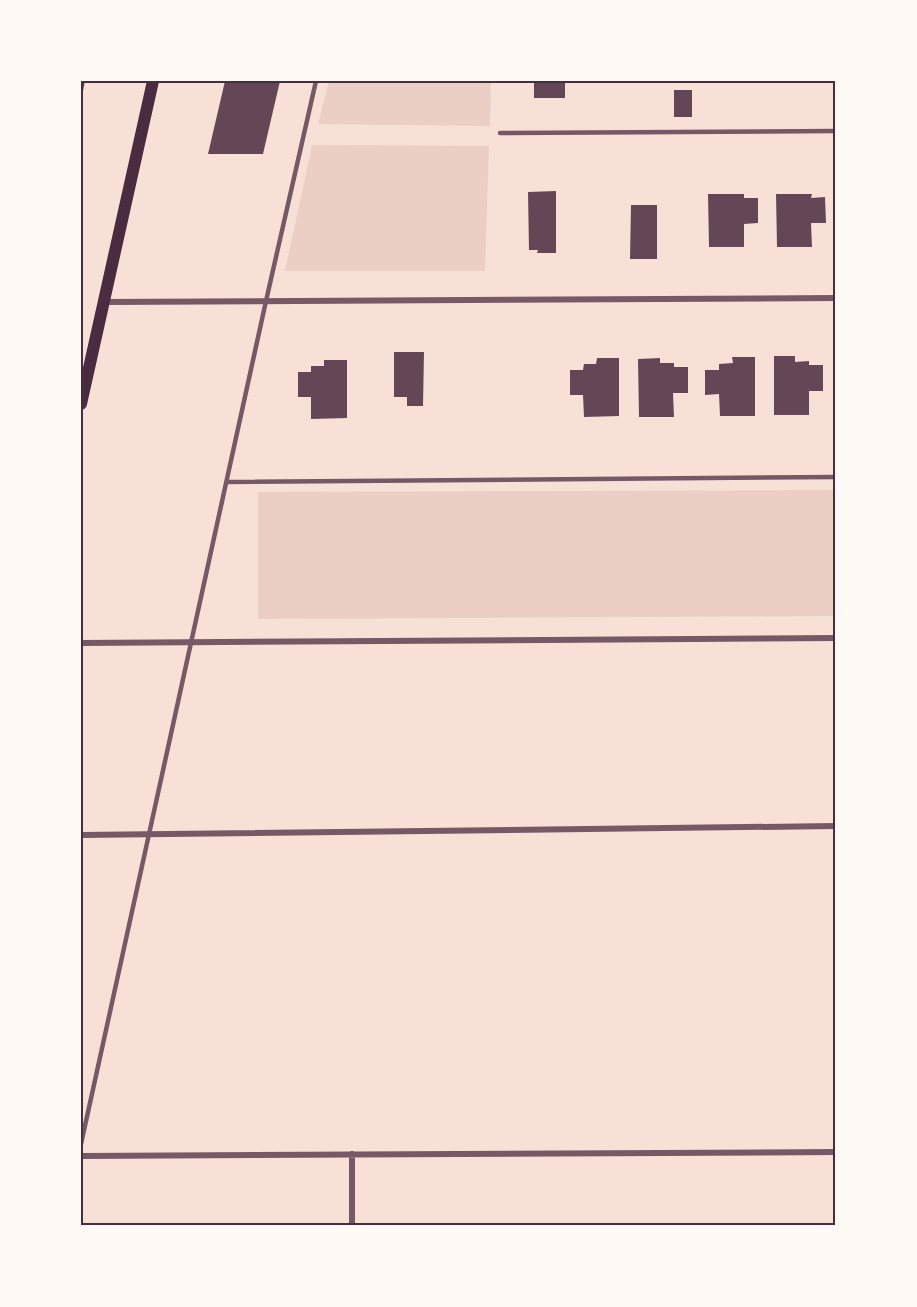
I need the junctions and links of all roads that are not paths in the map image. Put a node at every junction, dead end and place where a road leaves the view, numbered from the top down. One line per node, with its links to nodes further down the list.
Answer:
1 (153, 81): 7 (main road)
2 (316, 81): 6 (lane)
3 (836, 131): 4 (lane)
4 (500, 133)
5 (836, 298): 6 (street)
6 (266, 301): 7 (street); 10 (lane)
7 (103, 302): 8 (main road)
8 (81, 404)
9 (836, 477): 10 (lane)
10 (226, 482): 12 (lane)
11 (836, 638): 12 (street)
12 (192, 642): 13 (street); 15 (lane)
13 (81, 643)
14 (836, 826): 15 (street)
15 (149, 834): 16 (street); 17 (lane)
16 (81, 835)
17 (81, 1144)
18 (836, 1152): 19 (street)
19 (352, 1154): 20 (street); 21 (street)
20 (81, 1156)
21 (352, 1226)

